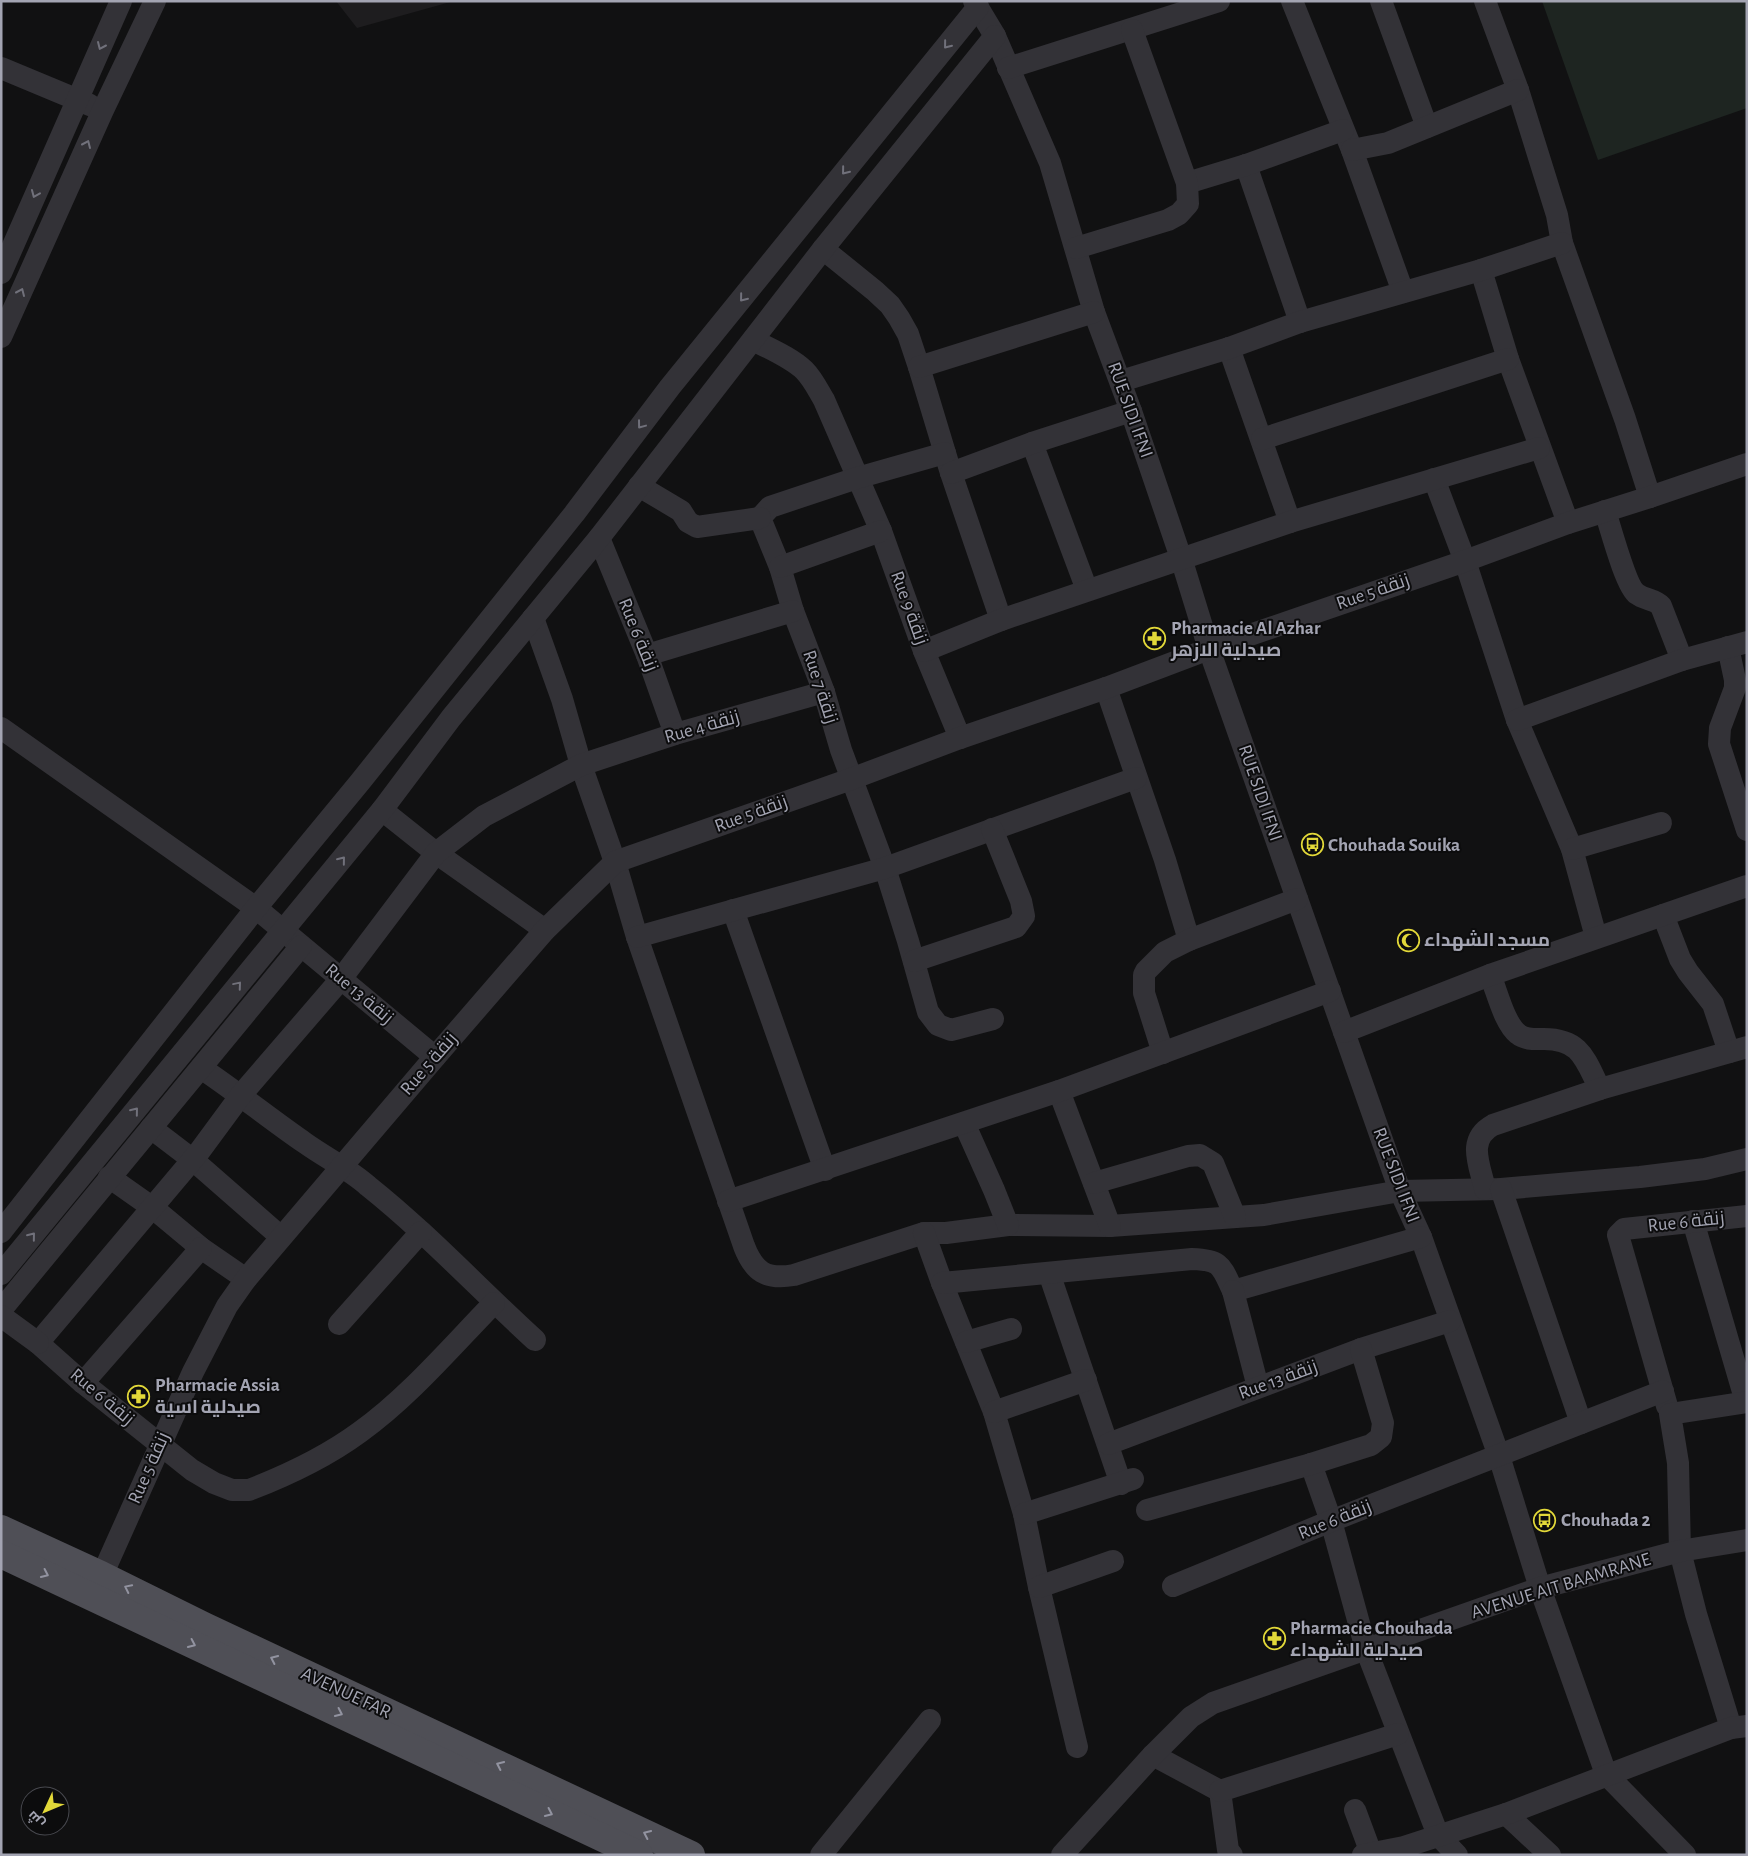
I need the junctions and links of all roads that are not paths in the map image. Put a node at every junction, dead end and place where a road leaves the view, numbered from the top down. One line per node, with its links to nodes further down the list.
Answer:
1 (121, 1): 13 (street, one-way to 13)
2 (155, 1): 14 (street)
3 (1219, 1): 8 (street)
4 (1292, 1): 16 (street)
5 (1381, 1): 15 (street)
6 (1485, 1): 12 (street)
7 (976, 4): 9 (street, RUE SIDI IFNI); 81 (street, one-way to 81)
8 (1132, 30): 11 (street); 18 (street)
9 (994, 36): 11 (street, RUE SIDI IFNI); 21 (street)
10 (1, 68): 13 (street)
11 (1008, 68): 20 (street, RUE SIDI IFNI)
12 (1518, 90): 15 (street); 19 (street)
13 (76, 100): 14 (street); 23 (street, one-way to 23)
14 (103, 110): 27 (street, one-way to 14)
15 (1427, 127): 16 (street)
16 (1347, 140): 17 (street); 24 (street)
17 (1246, 165): 18 (street); 26 (street)
18 (1187, 183): 20 (street)
19 (1562, 243): 22 (street); 42 (street)
20 (1076, 248): 25 (street, RUE SIDI IFNI)
21 (823, 249): 28 (street); 31 (street)
22 (1481, 270): 24 (street); 30 (street)
23 (1, 273)
24 (1403, 292): 26 (street)
25 (1094, 312): 31 (street); 32 (street, RUE SIDI IFNI)
26 (1300, 322): 29 (street)
27 (1, 337)
28 (753, 340): 39 (street); 41 (street)
29 (1229, 348): 32 (street); 34 (street)
30 (1508, 359): 34 (street); 36 (street)
31 (919, 367): 37 (street)
32 (1121, 381): 33 (street, RUE SIDI IFNI)
33 (1131, 411): 35 (street); 49 (street, RUE SIDI IFNI)
34 (1262, 440): 45 (street)
35 (1032, 443): 37 (street); 52 (street)
36 (1539, 448): 40 (street); 46 (street)
37 (948, 463): 39 (street); 55 (street)
38 (1745, 469): 42 (street, Rue 5 زنقة)
39 (858, 478): 44 (street); 47 (street, Rue 9 زنقة)
40 (1434, 479): 45 (street); 50 (street)
41 (639, 486): 44 (street); 48 (street)
42 (1650, 497): 43 (street, Rue 5 زنقة)
43 (1606, 511): 46 (street, Rue 5 زنقة); 60 (street)
44 (765, 513): 51 (street, Rue 7 زنقة)
45 (1290, 522): 49 (street)
46 (1568, 523): 50 (street, Rue 5 زنقة)
47 (880, 531): 51 (street); 58 (street, Rue 9 زنقة)
48 (599, 538): 54 (street); 59 (street, Rue 6 زنقة)
49 (1181, 558): 52 (street); 57 (street, RUE SIDI IFNI)
50 (1465, 561): 57 (street, Rue 5 زنقة); 63 (street)
51 (780, 566): 53 (street, Rue 7 زنقة)
52 (1087, 590): 55 (street)
53 (794, 611): 59 (street); 62 (street, Rue 7 زنقة)
54 (533, 618): 67 (street); 71 (street)
55 (1001, 620): 58 (street)
56 (1738, 645): 60 (street); 70 (street)
57 (1209, 649): 61 (street, Rue 5 زنقة); 80 (street, RUE SIDI IFNI)
58 (924, 651): 66 (street, Rue 9 زنقة)
59 (647, 655): 65 (street, Rue 6 زنقة)
60 (1682, 660): 63 (street)
61 (1106, 688): 66 (street, Rue 5 زنقة); 69 (street)
62 (824, 692): 65 (street, Rue 4 زنقة); 68 (street, Rue 7 زنقة)
63 (1517, 720): 75 (street)
64 (1, 728): 81 (street, Rue 13 زنقة)
65 (675, 734): 67 (street, Rue 4 زنقة)
66 (960, 738): 68 (street, Rue 5 زنقة)
67 (581, 765): 76 (street, Rue 4 زنقة); 77 (street)
68 (851, 778): 77 (street, Rue 5 زنقة); 78 (street, Rue 7 زنقة)
69 (1136, 778): 73 (street); 88 (street)
70 (1740, 785): 74 (street)
71 (382, 810): 76 (street); 85 (street, one-way to 71)
72 (1661, 824): 75 (street)
73 (992, 830): 78 (street); 90 (street)
74 (1747, 830)
75 (1572, 850): 87 (street)
76 (436, 853): 84 (street); 92 (street, Rue 4 زنقة)
77 (615, 862): 84 (street, Rue 5 زنقة); 86 (street)
78 (886, 868): 82 (street); 90 (street, Rue 7 زنقة)
79 (1747, 886): 83 (street)
80 (1297, 899): 88 (street); 93 (street, RUE SIDI IFNI)
81 (256, 908): 85 (street, Rue 13 زنقة); 120 (street)
82 (733, 910): 86 (street); 108 (street)
83 (1663, 915): 87 (street); 96 (street)
84 (546, 930): 98 (street, Rue 5 زنقة)
85 (283, 931): 89 (street, Rue 13 زنقة); 127 (street, one-way to 85)
86 (637, 937): 113 (street)
87 (1596, 937): 91 (street)
88 (1188, 940): 97 (street)
89 (301, 946): 92 (street, Rue 13 زنقة); 99 (street)
90 (914, 961): 94 (street, Rue 7 زنقة)
91 (1490, 974): 95 (street); 100 (street)
92 (342, 979): 98 (street, Rue 13 زنقة); 102 (street, Rue 4 زنقة)
93 (1330, 991): 95 (street, RUE SIDI IFNI); 97 (street)
94 (993, 1019)
95 (1344, 1032): 112 (street, RUE SIDI IFNI)
96 (1738, 1050): 100 (street)
97 (1162, 1053): 101 (street)
98 (435, 1057): 107 (street, Rue 5 زنقة)
99 (201, 1068): 102 (street); 104 (street)
100 (1600, 1089): 111 (street)
101 (1059, 1092): 103 (street); 110 (street)
102 (241, 1095): 106 (street, Rue 4 زنقة); 107 (street)
103 (964, 1123): 108 (street); 118 (street)
104 (151, 1128): 106 (street); 109 (street)
105 (1747, 1159): 111 (street)
106 (192, 1160): 114 (street, Rue 4 زنقة); 123 (street)
107 (342, 1166): 121 (street); 123 (street, Rue 5 زنقة)
108 (825, 1170): 113 (street)
109 (109, 1177): 114 (street); 132 (street)
110 (1094, 1183): 116 (street); 119 (street)
111 (1493, 1189): 112 (street); 148 (street)
112 (1400, 1191): 116 (street); 124 (street, RUE SIDI IFNI)
113 (728, 1201): 122 (street)
114 (153, 1208): 125 (street); 139 (street, Rue 4 زنقة)
115 (1747, 1216): 117 (street, Rue 6 زنقة)
116 (1235, 1217): 119 (street)
117 (1693, 1221): 144 (street, Rue 6 زنقة); 145 (street)
118 (1008, 1225): 119 (street); 122 (street)
119 (1110, 1226)
120 (1, 1232)
121 (421, 1232): 131 (street); 135 (street)
122 (924, 1232): 129 (street)
123 (281, 1237): 128 (street, Rue 5 زنقة)
124 (1421, 1237): 130 (street); 134 (street, RUE SIDI IFNI)
125 (201, 1248): 128 (street); 142 (street)
126 (1049, 1273): 129 (street); 130 (street); 141 (street)
127 (1, 1274)
128 (246, 1279): 149 (street, Rue 5 زنقة)
129 (942, 1283): 138 (street)
130 (1233, 1291): 143 (street)
131 (494, 1303): 137 (street); 149 (street, Rue 6 زنقة)
132 (1, 1310)
133 (1, 1316): 139 (street, Rue 6 زنقة)
134 (1450, 1321): 140 (street, Rue 13 زنقة); 151 (street, RUE SIDI IFNI)
135 (339, 1324)
136 (1011, 1329): 138 (street)
137 (535, 1340)
138 (966, 1342): 146 (street)
139 (38, 1343): 142 (street, Rue 6 زنقة)
140 (1361, 1349): 143 (street, Rue 13 زنقة); 152 (street)
141 (1086, 1380): 146 (street); 150 (street)
142 (83, 1383): 149 (street, Rue 6 زنقة)
143 (1258, 1387): 150 (street, Rue 13 زنقة)
144 (1663, 1391): 147 (street); 148 (street, Rue 6 زنقة)
145 (1746, 1402): 147 (street)
146 (994, 1412): 154 (street)
147 (1670, 1414): 158 (street)
148 (1581, 1423): 151 (street, Rue 6 زنقة)
149 (160, 1444): 161 (street, Rue 5 زنقة)
150 (1108, 1444): 154 (street)
151 (1499, 1456): 155 (street, Rue 6 زنقة); 164 (street, RUE SIDI IFNI)
152 (1311, 1464): 153 (street); 155 (street)
153 (1147, 1510)
154 (1024, 1514): 163 (street)
155 (1331, 1521): 162 (street, Rue 6 زنقة); 165 (street)
156 (1, 1529): 161 (main road, AVENUE FAR)
157 (1747, 1540): 158 (street, AVENUE AIT BAAMRANE)
158 (1680, 1551): 164 (street, AVENUE AIT BAAMRANE); 167 (street)
159 (1, 1554): 161 (main road, AVENUE FAR, one-way to 161)
160 (1113, 1561): 163 (street)
161 (97, 1586): 178 (main road, AVENUE FAR, one-way to 178); 179 (main road, AVENUE FAR, one-way to 161)
162 (1173, 1586)
163 (1039, 1587): 169 (street)
164 (1540, 1588): 165 (street, AVENUE AIT BAAMRANE); 171 (street, RUE SIDI IFNI)
165 (1366, 1649): 168 (street); 170 (street, AVENUE AIT BAAMRANE)
166 (930, 1720): 180 (street)
167 (1739, 1727): 171 (street)
168 (1398, 1734): 172 (street); 175 (street)
169 (1077, 1747)
170 (1153, 1755): 172 (street); 181 (street, AVENUE AIT BAAMRANE)
171 (1606, 1774): 174 (street); 185 (street)
172 (1220, 1791): 182 (street)
173 (1355, 1810): 177 (street)
174 (1506, 1814): 175 (street); 184 (street)
175 (1438, 1835): 176 (street); 183 (street)
176 (1402, 1851): 177 (street)
177 (1367, 1854)
178 (639, 1855)
179 (691, 1855)
180 (821, 1855)
181 (1062, 1855)
182 (1232, 1855)
183 (1457, 1855)
184 (1550, 1855)
185 (1684, 1855)

